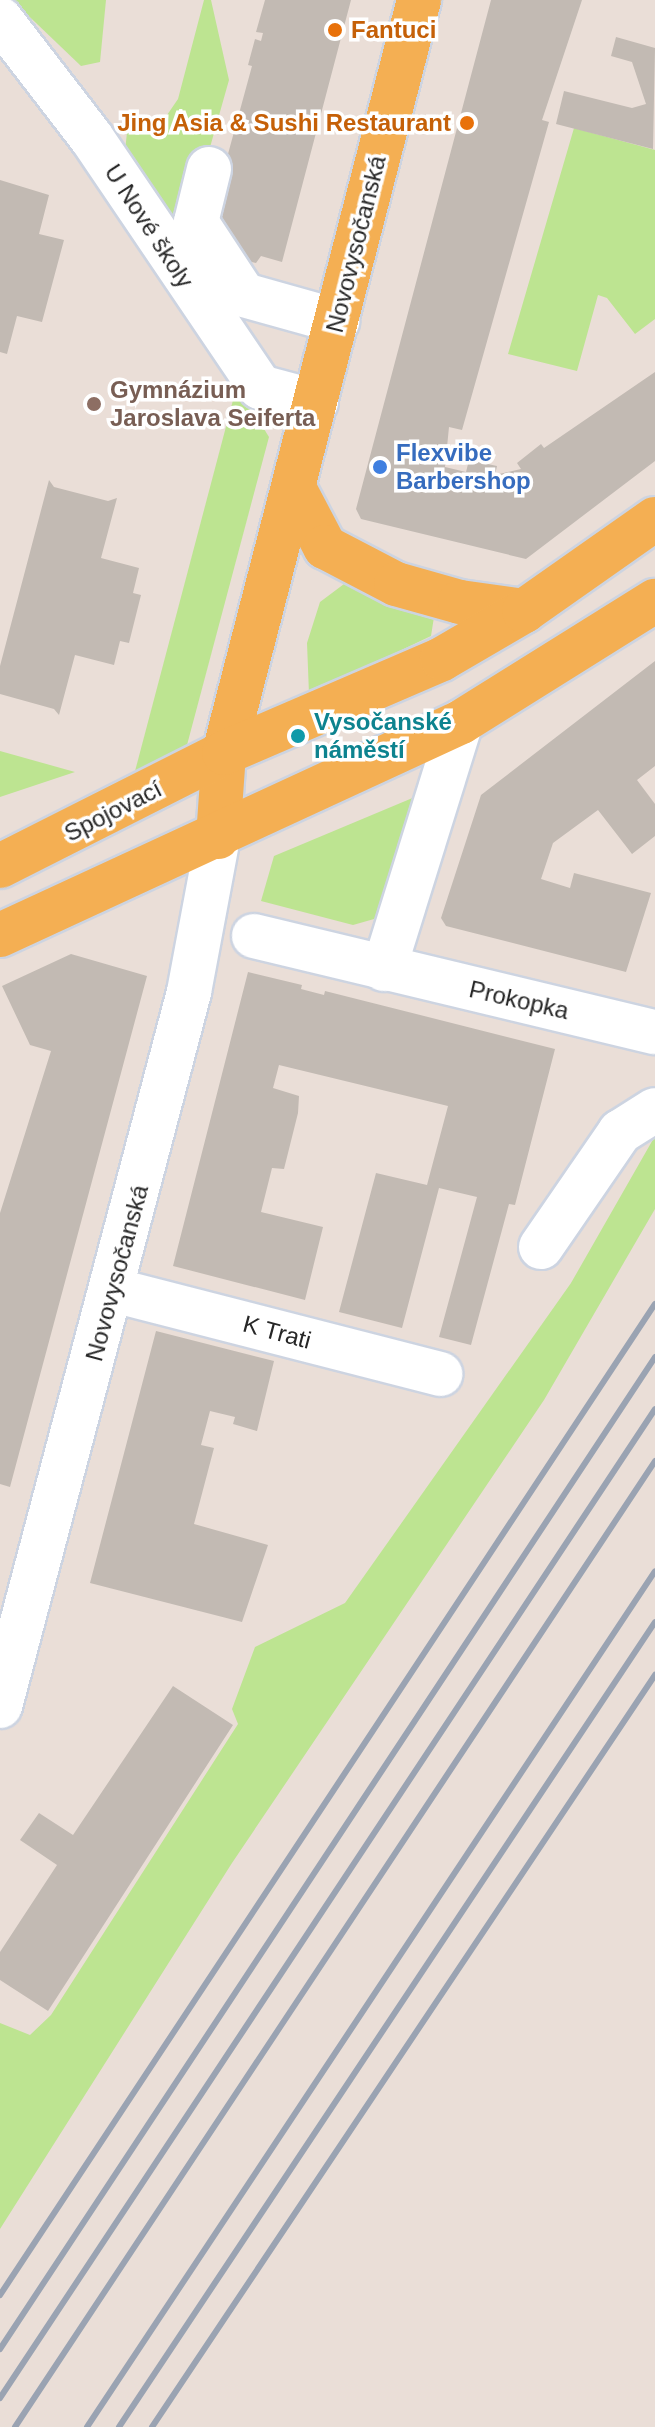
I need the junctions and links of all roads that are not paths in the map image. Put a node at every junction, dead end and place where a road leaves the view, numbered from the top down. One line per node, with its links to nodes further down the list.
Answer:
1 (419, 0): 4 (main road, Novovysočanská)
2 (0, 19): 5 (street, U Nové školy)
3 (209, 169): 4 (street)
4 (337, 321): 5 (main road, Novovysočanská)
5 (316, 402): 6 (main road, Novovysočanská)
6 (294, 488): 9 (main road); 11 (main road)
7 (655, 519): 9 (main road)
8 (655, 601): 10 (main road)
9 (524, 611): 11 (main road)
10 (461, 722): 12 (main road); 16 (street)
11 (224, 753): 12 (main road); 13 (main road, Spojovací)
12 (218, 837): 14 (main road); 20 (street, Novovysočanská)
13 (0, 866)
14 (0, 935)
15 (254, 936): 16 (street)
16 (384, 969): 17 (street, Prokopka)
17 (655, 1032)
18 (655, 1110): 19 (street)
19 (541, 1247)
20 (113, 1290): 21 (street, K Trati); 22 (street, Novovysočanská)
21 (440, 1374)
22 (0, 1706)

